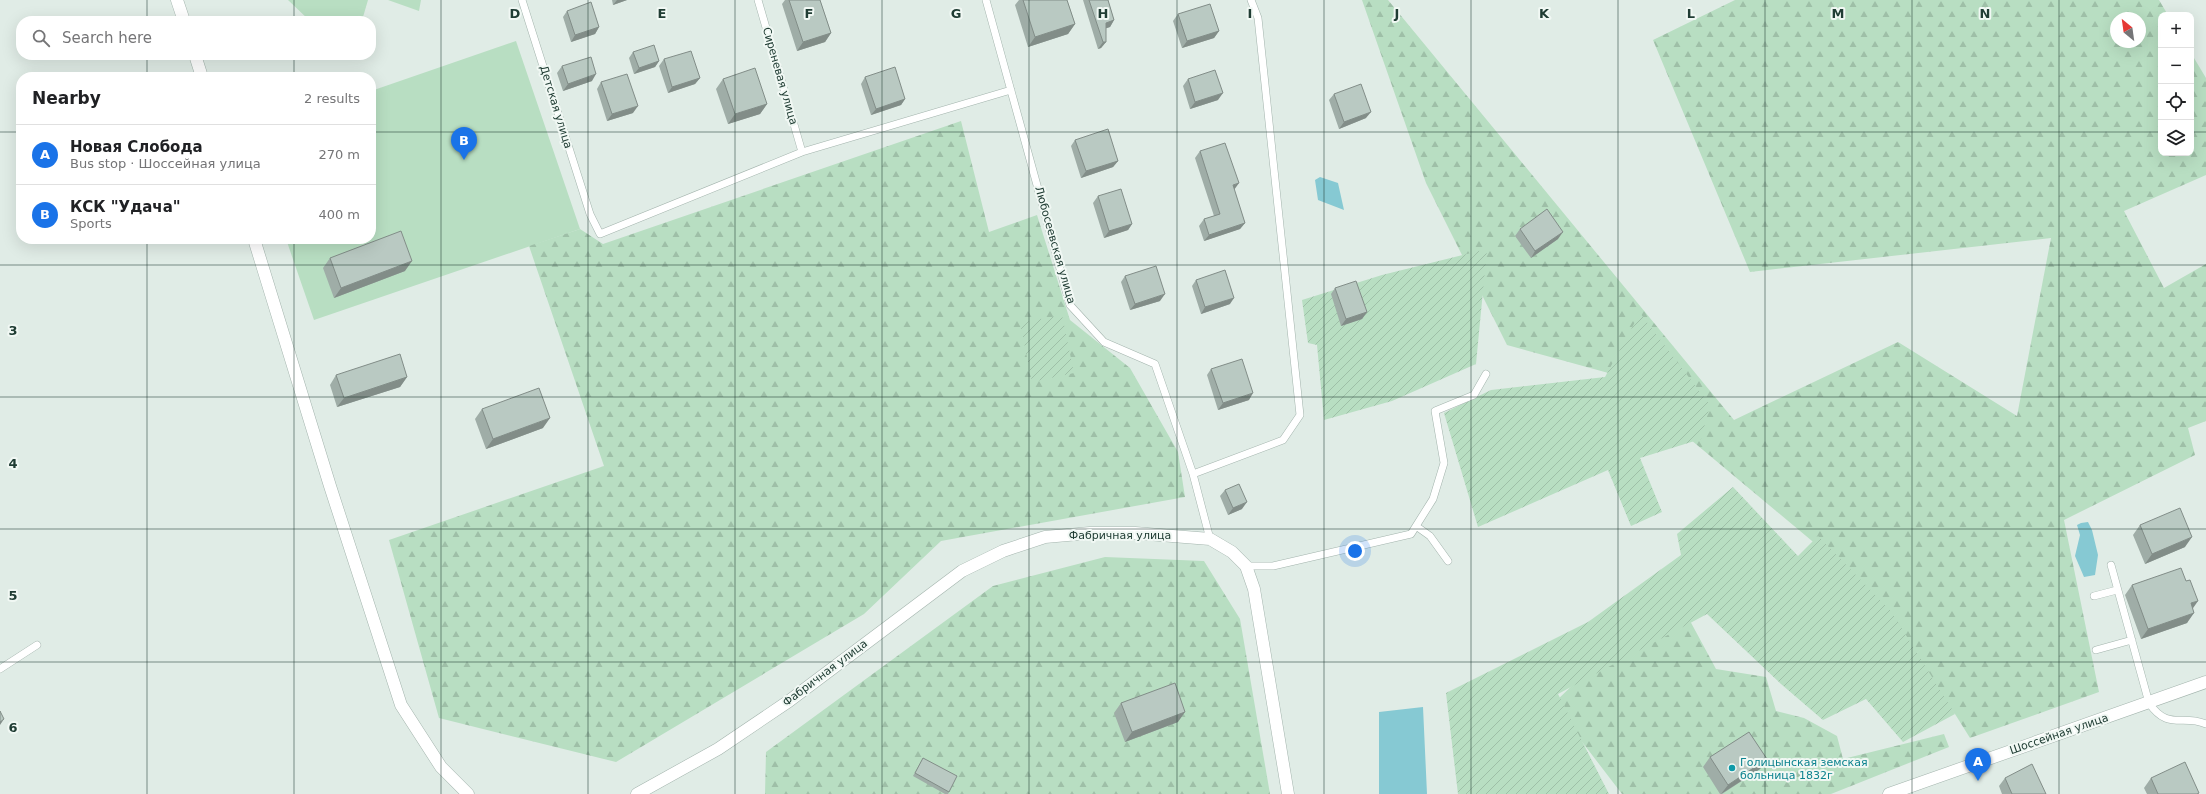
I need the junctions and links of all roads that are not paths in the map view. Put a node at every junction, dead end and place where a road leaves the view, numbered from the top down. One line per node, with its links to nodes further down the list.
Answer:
1 (177, 0): 6 (street)
2 (522, 0): 10 (lane, Детская улица)
3 (758, 0): 10 (lane, Сиреневая улица)
4 (986, 0): 9 (lane, Любосеевская улица)
5 (1251, 0): 13 (lane)
6 (182, 16)
7 (197, 60): 8 (street)
8 (200, 72)
9 (1011, 90): 10 (lane); 13 (lane, Любосеевская улица)
10 (802, 152)
11 (256, 244): 28 (street)
12 (1486, 374): 14 (lane)
13 (1193, 474): 15 (lane, Любосеевская улица)
14 (1416, 526): 16 (lane); 18 (lane)
15 (1210, 539): 18 (street, Фабричная улица); 29 (street, Фабричная улица)
16 (1448, 561)
17 (2110, 565): 19 (lane)
18 (1246, 566): 30 (street, Фабричная улица)
19 (2118, 590): 20 (lane); 21 (lane)
20 (2094, 596)
21 (2132, 640): 23 (lane); 26 (lane)
22 (37, 645): 24 (lane)
23 (2096, 650)
24 (0, 669)
25 (2206, 682): 26 (street, Шоссейная улица)
26 (2149, 703): 27 (lane); 31 (street, Шоссейная улица)
27 (2206, 724)
28 (468, 794)
29 (637, 794)
30 (1288, 794)
31 (1889, 794)

